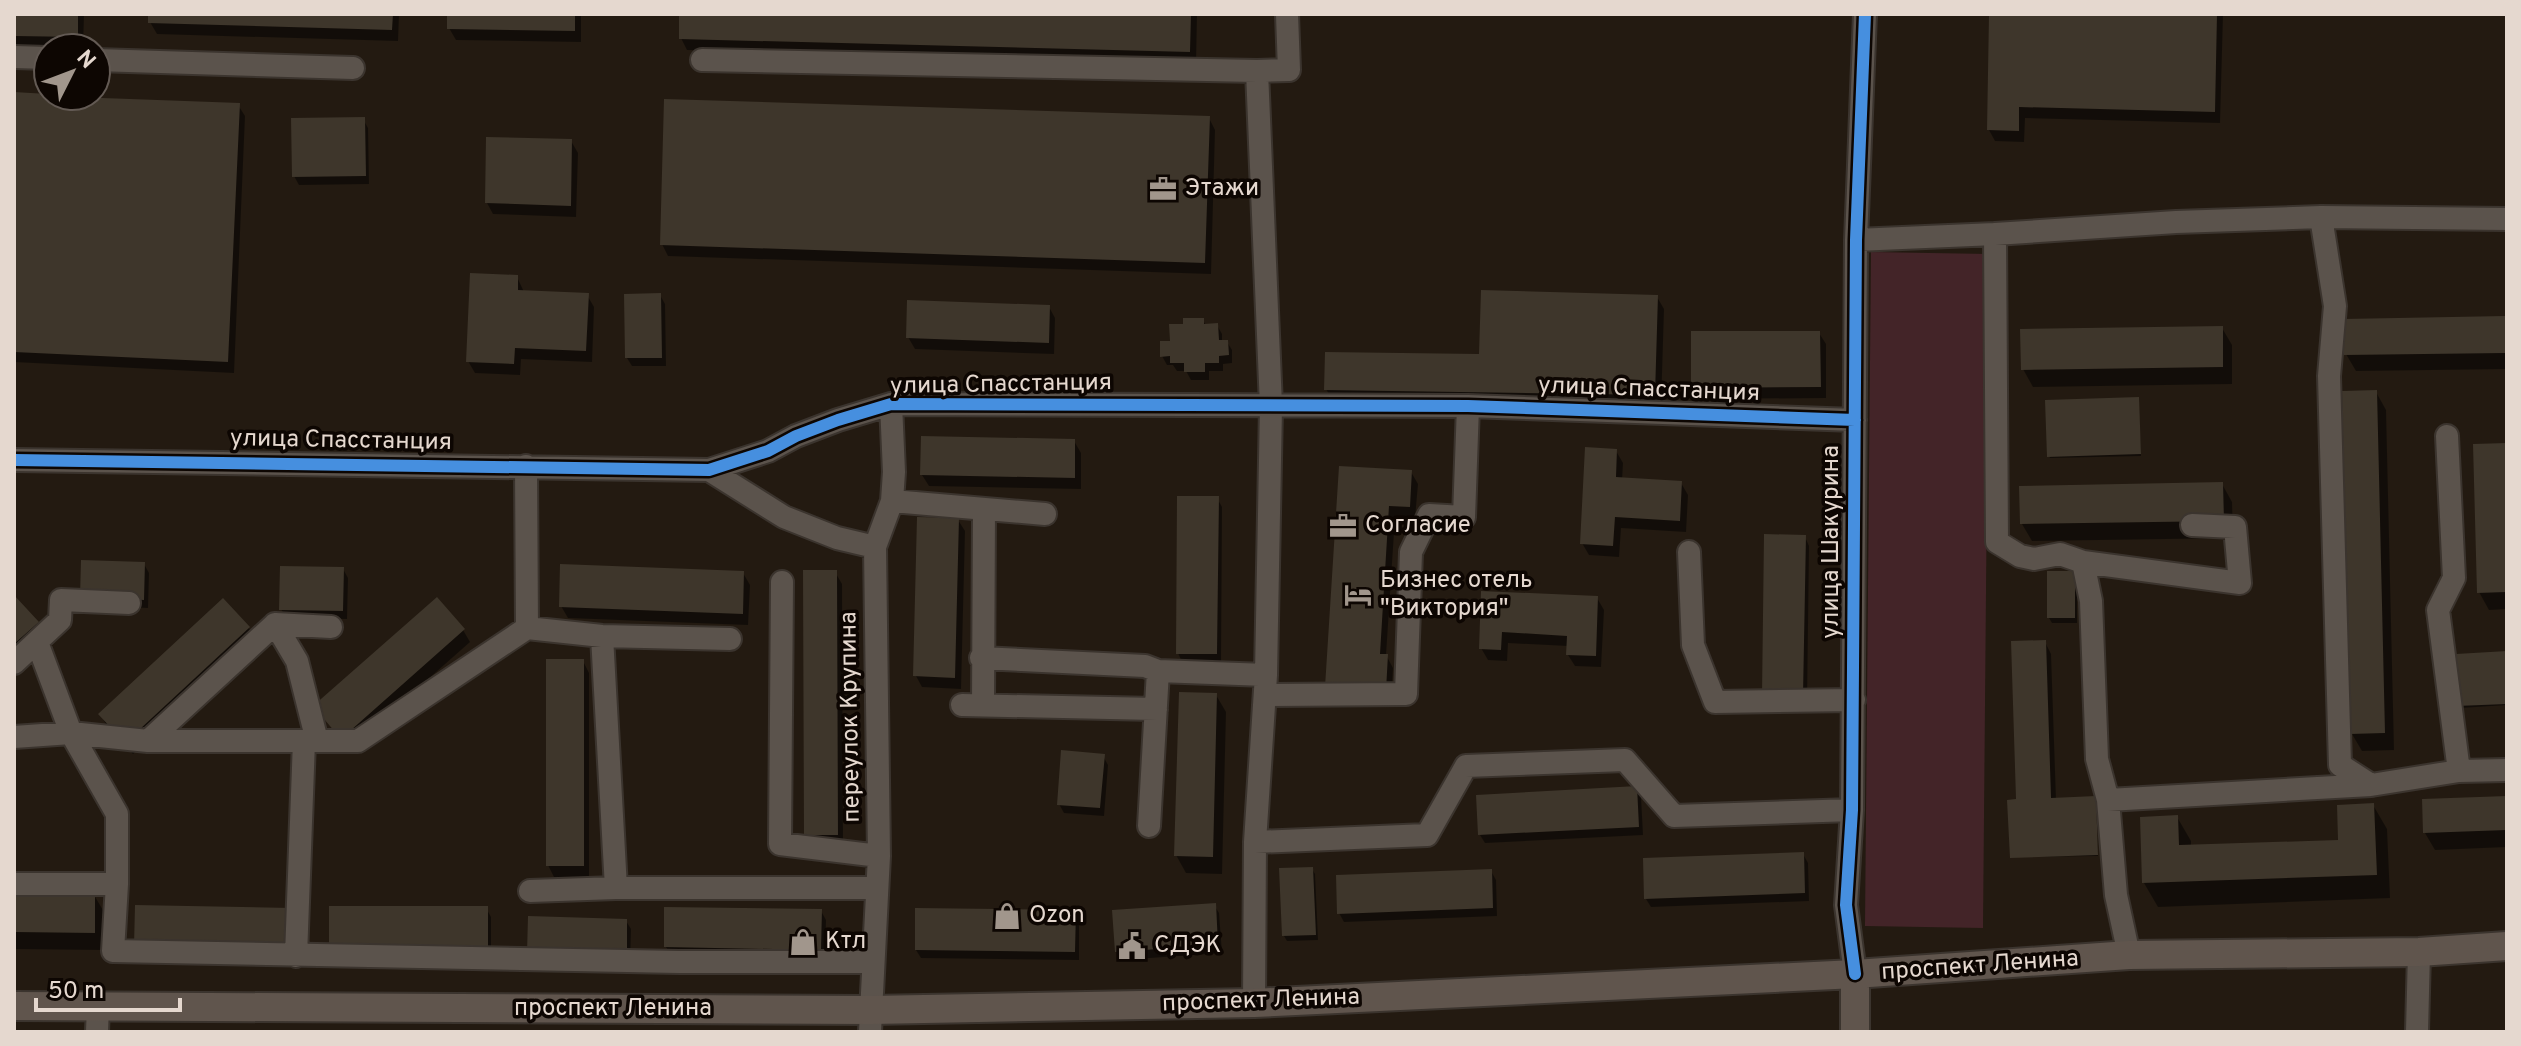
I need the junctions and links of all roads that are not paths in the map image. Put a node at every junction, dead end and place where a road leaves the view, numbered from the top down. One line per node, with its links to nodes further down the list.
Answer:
1 (1287, 14): 6 (street)
2 (1865, 14): 10 (street, улица Шакурина)
3 (112, 60): 5 (street)
4 (702, 60): 6 (street)
5 (353, 68)
6 (1257, 71): 12 (street)
7 (2321, 217): 8 (street); 9 (street); 46 (street)
8 (2507, 219)
9 (1995, 234): 10 (street); 25 (street)
10 (1856, 240): 14 (street, улица Шакурина)
11 (891, 404): 12 (street, улица Спасстанция); 18 (street, улица Спасстанция); 19 (street, переулок Крупина)
12 (1271, 406): 13 (street, улица Спасстанция); 37 (street)
13 (1468, 406): 14 (street, улица Спасстанция); 37 (street)
14 (1855, 420): 38 (street, улица Шакурина)
15 (2447, 436): 45 (street)
16 (14, 460): 17 (street, улица Спасстанция)
17 (526, 466): 18 (street, улица Спасстанция); 30 (street)
18 (709, 470): 23 (street)
19 (892, 501): 20 (street); 23 (street, переулок Крупина)
20 (984, 510): 21 (street); 34 (street)
21 (1045, 514)
22 (2192, 525): 25 (street)
23 (875, 547): 51 (street, переулок Крупина)
24 (1689, 552): 38 (street)
25 (2083, 562): 47 (street)
26 (782, 582): 51 (street)
27 (129, 603): 33 (street)
28 (275, 624): 29 (street); 42 (street); 43 (street)
29 (331, 627)
30 (527, 628): 31 (street); 43 (street)
31 (602, 636): 32 (street); 54 (street)
32 (730, 639)
33 (37, 642): 35 (street); 40 (street)
34 (981, 658): 36 (street); 39 (street)
35 (14, 663)
36 (1151, 668): 37 (street); 39 (street)
37 (1265, 685): 50 (street)
38 (1854, 700): 48 (street, улица Шакурина)
39 (1156, 709): 49 (street)
40 (71, 733): 41 (street); 42 (street); 53 (street)
41 (14, 737)
42 (148, 741): 43 (street)
43 (311, 741): 60 (street)
44 (2507, 770): 45 (street)
45 (2459, 771): 46 (street)
46 (2371, 785): 47 (street)
47 (2108, 800): 59 (street)
48 (1852, 810): 50 (street); 62 (street, улица Шакурина)
49 (1149, 826)
50 (1255, 842): 63 (street)
51 (879, 856): 55 (street, переулок Крупина)
52 (14, 884): 53 (street)
53 (117, 884): 60 (street)
54 (616, 888): 55 (street); 56 (street)
55 (877, 888): 61 (street, переулок Крупина)
56 (530, 891)
57 (2507, 946): 58 (main road, проспект Ленина)
58 (2419, 952): 59 (main road, проспект Ленина); 68 (street)
59 (2129, 955): 62 (main road, проспект Ленина)
60 (296, 956): 61 (street)
61 (872, 962): 66 (street, переулок Крупина)
62 (1855, 974): 63 (main road, проспект Ленина); 67 (main road, улица Шакурина)
63 (1254, 1003): 66 (main road, проспект Ленина)
64 (14, 1006): 65 (main road, проспект Ленина)
65 (98, 1019): 66 (main road, проспект Ленина)
66 (870, 1021)
67 (1855, 1032)
68 (2417, 1032)

